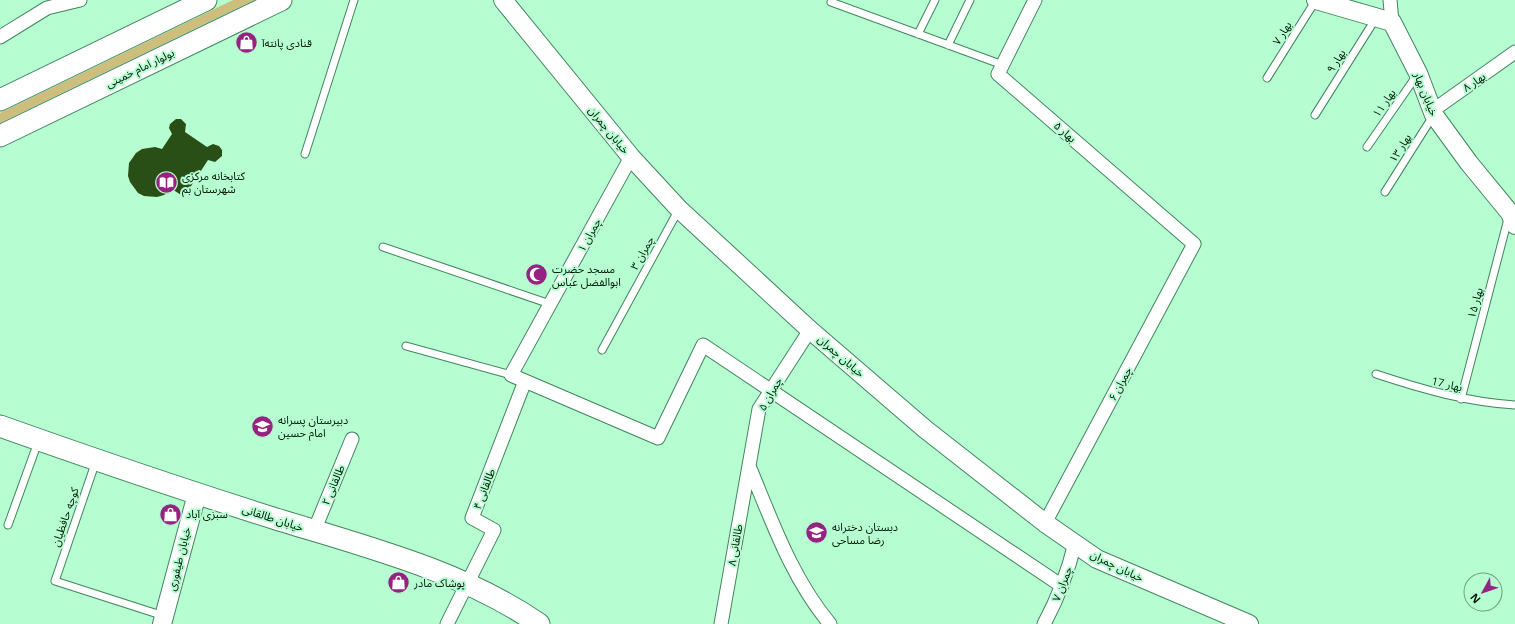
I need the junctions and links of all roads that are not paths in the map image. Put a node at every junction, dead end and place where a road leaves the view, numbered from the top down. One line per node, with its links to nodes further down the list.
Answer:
1 (80, 0): 14 (street)
2 (205, 0): 20 (main road)
3 (281, 0): 23 (main road, بولوار امام خمینی)
4 (354, 0): 25 (lane)
5 (503, 0): 26 (main road, خیابان چمران)
6 (936, 0): 13 (lane)
7 (970, 0): 15 (lane)
8 (1035, 0): 17 (street)
9 (1316, 0): 12 (main road); 19 (lane, بهار ۷)
10 (1390, 0): 12 (street)
11 (831, 2): 13 (lane)
12 (1384, 20): 18 (main road, خیابان بهار); 22 (lane, بهار ۹)
13 (918, 34): 15 (lane)
14 (0, 37)
15 (948, 45): 17 (lane)
16 (1515, 52): 21 (street, بهار ۸)
17 (1003, 65): 30 (street, بهار ۵)
18 (1418, 73): 21 (main road, خیابان بهار); 24 (lane, بهار ۱۱)
19 (1266, 78)
20 (1, 98)
21 (1433, 113): 27 (lane, بهار ۱۳); 29 (main road, خیابان بهار)
22 (1315, 115)
23 (0, 136)
24 (1367, 146)
25 (305, 154)
26 (631, 157): 28 (main road, خیابان چمران); 32 (street, چمران ۱)
27 (1386, 192)
28 (679, 209): 33 (main road, خیابان چمران); 35 (lane, چمران ۳)
29 (1513, 215): 40 (lane, بهار ۱۵)
30 (1194, 244): 48 (street, چمران ۶)
31 (383, 247): 32 (lane)
32 (550, 304): 37 (street, چمران ۱)
33 (810, 330): 39 (street, چمران ۵); 48 (main road, خیابان چمران)
34 (406, 346): 37 (lane)
35 (602, 350)
36 (1376, 374): 40 (lane, بهار 17)
37 (512, 375): 38 (street)
38 (525, 381): 39 (street); 52 (street, طالقانی ۴)
39 (771, 390): 46 (street, چمران ۵); 53 (street)
40 (1461, 398): 41 (lane, بهار 17)
41 (1515, 405)
42 (0, 426): 44 (main road, خیابان طالقانی)
43 (352, 439): 50 (street, طالقانی ۲)
44 (39, 440): 45 (main road, خیابان طالقانی); 49 (lane)
45 (96, 459): 47 (main road, خیابان طالقانی); 54 (lane, کوچه حافظیان)
46 (749, 466): 57 (street, طالقانی ۸); 58 (street)
47 (197, 494): 50 (main road, خیابان طالقانی); 54 (main road, خیابان طیفوری)
48 (1045, 523): 51 (main road, خیابان چمران)
49 (8, 525)
50 (314, 531): 52 (main road, خیابان طالقانی)
51 (1074, 543): 53 (street, چمران ۷); 60 (main road, خیابان چمران)
52 (467, 583): 55 (street); 56 (main road, خیابان طالقانی)
53 (1062, 586): 59 (street, چمران ۷)
54 (163, 620)
55 (446, 624)
56 (539, 624)
57 (721, 624)
58 (830, 624)
59 (1044, 624)
60 (1249, 624)

